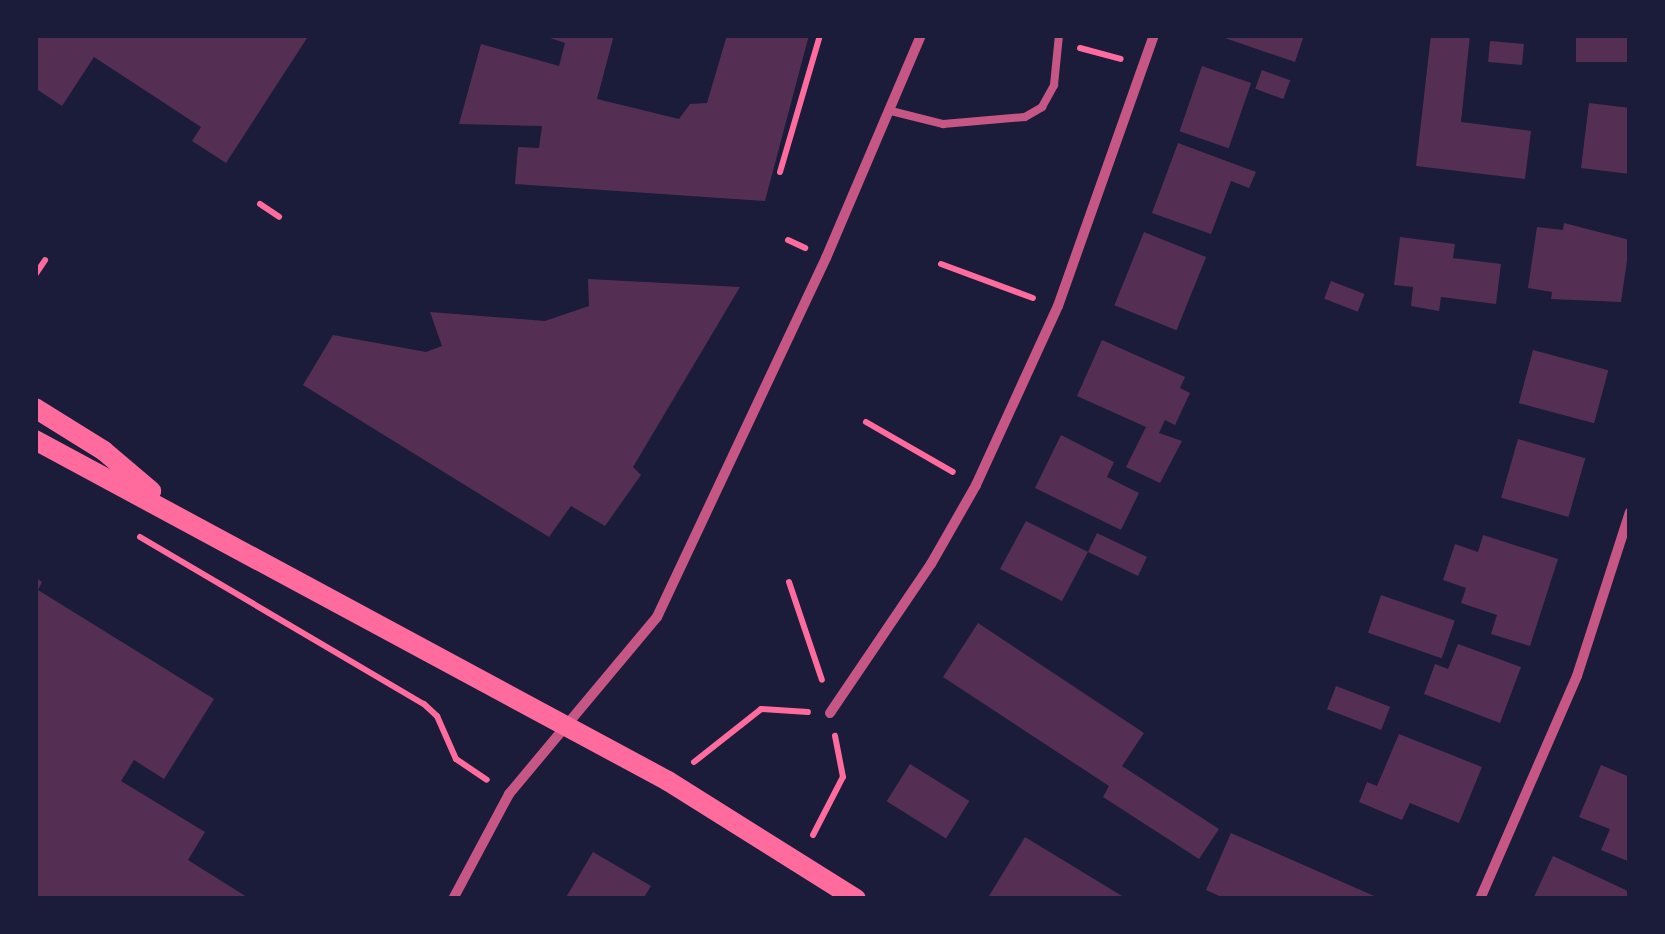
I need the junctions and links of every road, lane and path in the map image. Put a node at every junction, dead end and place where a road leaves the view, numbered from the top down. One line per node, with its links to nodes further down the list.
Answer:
1 (820, 35): 7 (path)
2 (921, 35): 6 (street)
3 (1154, 35): 5 (street)
4 (1059, 39): 5 (path); 6 (lane)
5 (1145, 65): 13 (street)
6 (891, 112): 23 (street)
7 (780, 172)
8 (260, 204): 9 (path)
9 (279, 218)
10 (45, 260): 12 (path)
11 (941, 264): 13 (path)
12 (35, 275)
13 (1058, 306): 17 (street)
14 (35, 408): 18 (main road)
15 (866, 422): 17 (path)
16 (35, 440): 18 (main road)
17 (976, 484): 22 (street)
18 (171, 508): 23 (main road)
19 (1630, 512): 29 (street)
20 (134, 533): 25 (path)
21 (789, 582): 22 (path)
22 (830, 714): 24 (path); 26 (path)
23 (568, 728): 24 (main road); 25 (street)
24 (668, 781): 26 (main road)
25 (509, 794): 27 (street)
26 (799, 862): 28 (main road)
27 (453, 899)
28 (856, 899)
29 (1480, 899)

